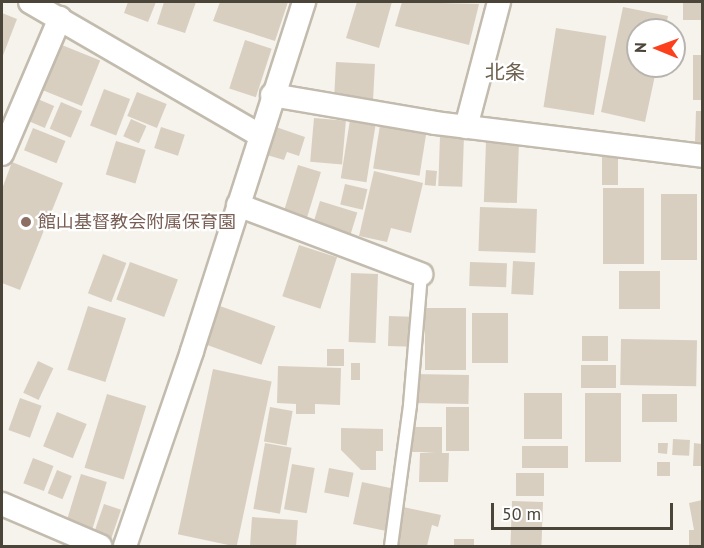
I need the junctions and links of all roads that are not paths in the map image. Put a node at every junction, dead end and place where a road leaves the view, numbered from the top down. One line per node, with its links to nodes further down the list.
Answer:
1 (30, 2): 4 (street)
2 (304, 2): 5 (street)
3 (499, 2): 6 (street)
4 (60, 18): 7 (street); 8 (street)
5 (272, 95): 6 (street); 7 (street)
6 (466, 128): 9 (street)
7 (259, 135): 10 (street)
8 (2, 154)
9 (702, 156)
10 (238, 205): 11 (street); 14 (street)
11 (421, 274): 15 (lane)
12 (2, 504): 13 (street)
13 (100, 546)
14 (125, 546)
15 (390, 546)

